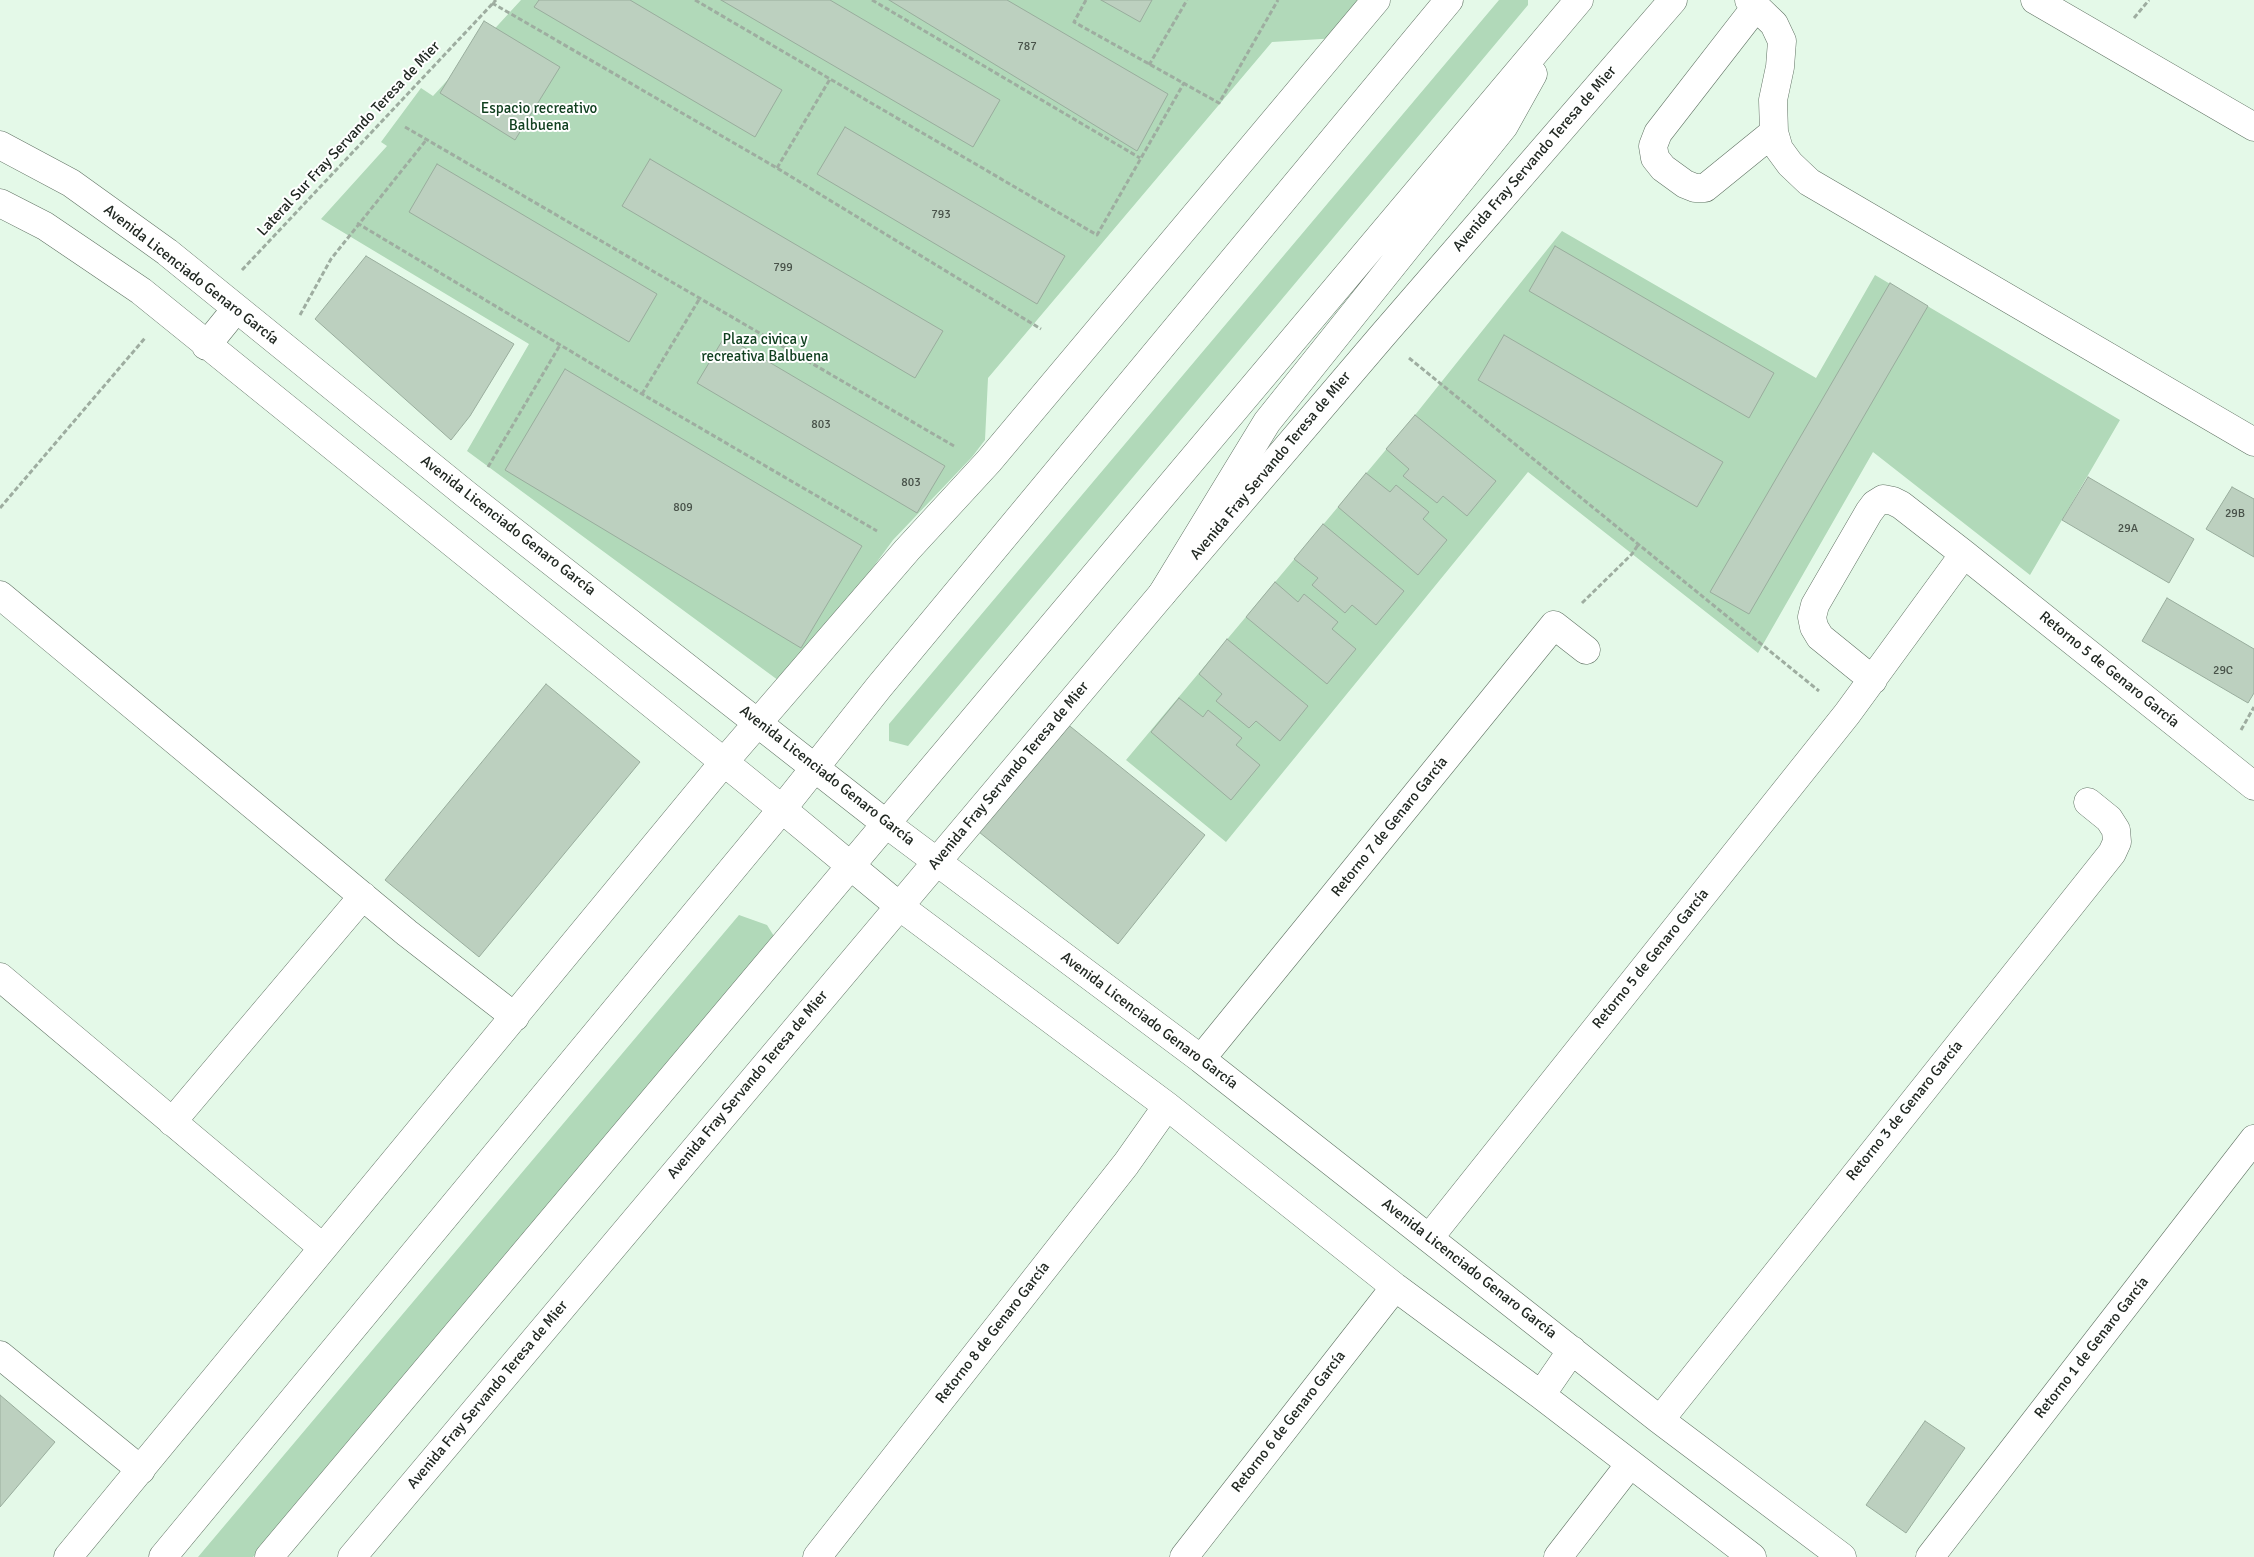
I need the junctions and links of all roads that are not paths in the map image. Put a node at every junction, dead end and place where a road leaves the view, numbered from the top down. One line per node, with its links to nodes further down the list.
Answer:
1 (1376, 0): 19 (street)
2 (1449, 0): 21 (street)
3 (1673, 0): 15 (street, Avenida Fray Servando Teresa de Mier)
4 (2035, 0): 7 (street)
5 (1752, 4): 8 (street); 8 (street)
6 (1572, 9): 15 (street); 25 (street)
7 (2254, 128)
8 (1774, 132): 13 (street)
9 (0, 145): 11 (street, Avenida Licenciado Genaro García)
10 (0, 203): 12 (street)
11 (228, 301): 12 (street); 19 (street, Avenida Licenciado Genaro García)
12 (206, 346): 20 (street)
13 (2254, 442)
14 (1964, 554): 18 (street, Retorno 5 de Genaro García); 18 (street, Retorno 5 de Genaro García); 22 (street, Retorno 5 de Genaro García)
15 (1162, 594): 26 (street, Avenida Fray Servando Teresa de Mier)
16 (0, 595): 28 (street)
17 (1586, 650): 32 (street, Retorno 7 de Genaro García)
18 (1873, 680): 36 (street, Retorno 5 de Genaro García)
19 (758, 722): 20 (street); 21 (street, Avenida Licenciado Genaro García)
20 (724, 762): 24 (street); 31 (street)
21 (815, 766): 24 (street); 25 (street, Avenida Licenciado Genaro García)
22 (2254, 786)
23 (2088, 802): 42 (street, Retorno 3 de Genaro García)
24 (782, 809): 27 (street); 46 (street)
25 (885, 823): 26 (street, Avenida Licenciado Genaro García); 27 (street)
26 (936, 862): 29 (street, Avenida Fray Servando Teresa de Mier); 32 (street, Avenida Licenciado Genaro García)
27 (849, 865): 29 (street); 47 (street)
28 (363, 896): 31 (street); 34 (street)
29 (899, 906): 33 (street); 48 (street, Avenida Fray Servando Teresa de Mier)
30 (0, 976): 34 (street)
31 (515, 1017): 37 (street)
32 (1201, 1059): 36 (street, Avenida Licenciado Genaro García)
33 (1167, 1106): 38 (street); 49 (street, Retorno 8 de Genaro García)
34 (172, 1122): 37 (street)
35 (2254, 1139): 54 (street, Retorno 1 de Genaro García)
36 (1429, 1238): 39 (street, Avenida Licenciado Genaro García)
37 (322, 1247): 44 (street)
38 (1395, 1287): 41 (street); 50 (street, Retorno 6 de Genaro García)
39 (1572, 1350): 41 (street); 42 (street, Avenida Licenciado Genaro García)
40 (0, 1355): 44 (street)
41 (1541, 1395): 43 (street)
42 (1660, 1420): 53 (street, Avenida Licenciado Genaro García)
43 (1630, 1464): 51 (street); 52 (street)
44 (141, 1470): 45 (street)
45 (68, 1557)
46 (163, 1557)
47 (270, 1557)
48 (352, 1557)
49 (817, 1557)
50 (1184, 1557)
51 (1558, 1557)
52 (1752, 1557)
53 (1842, 1557)
54 (1930, 1557)

